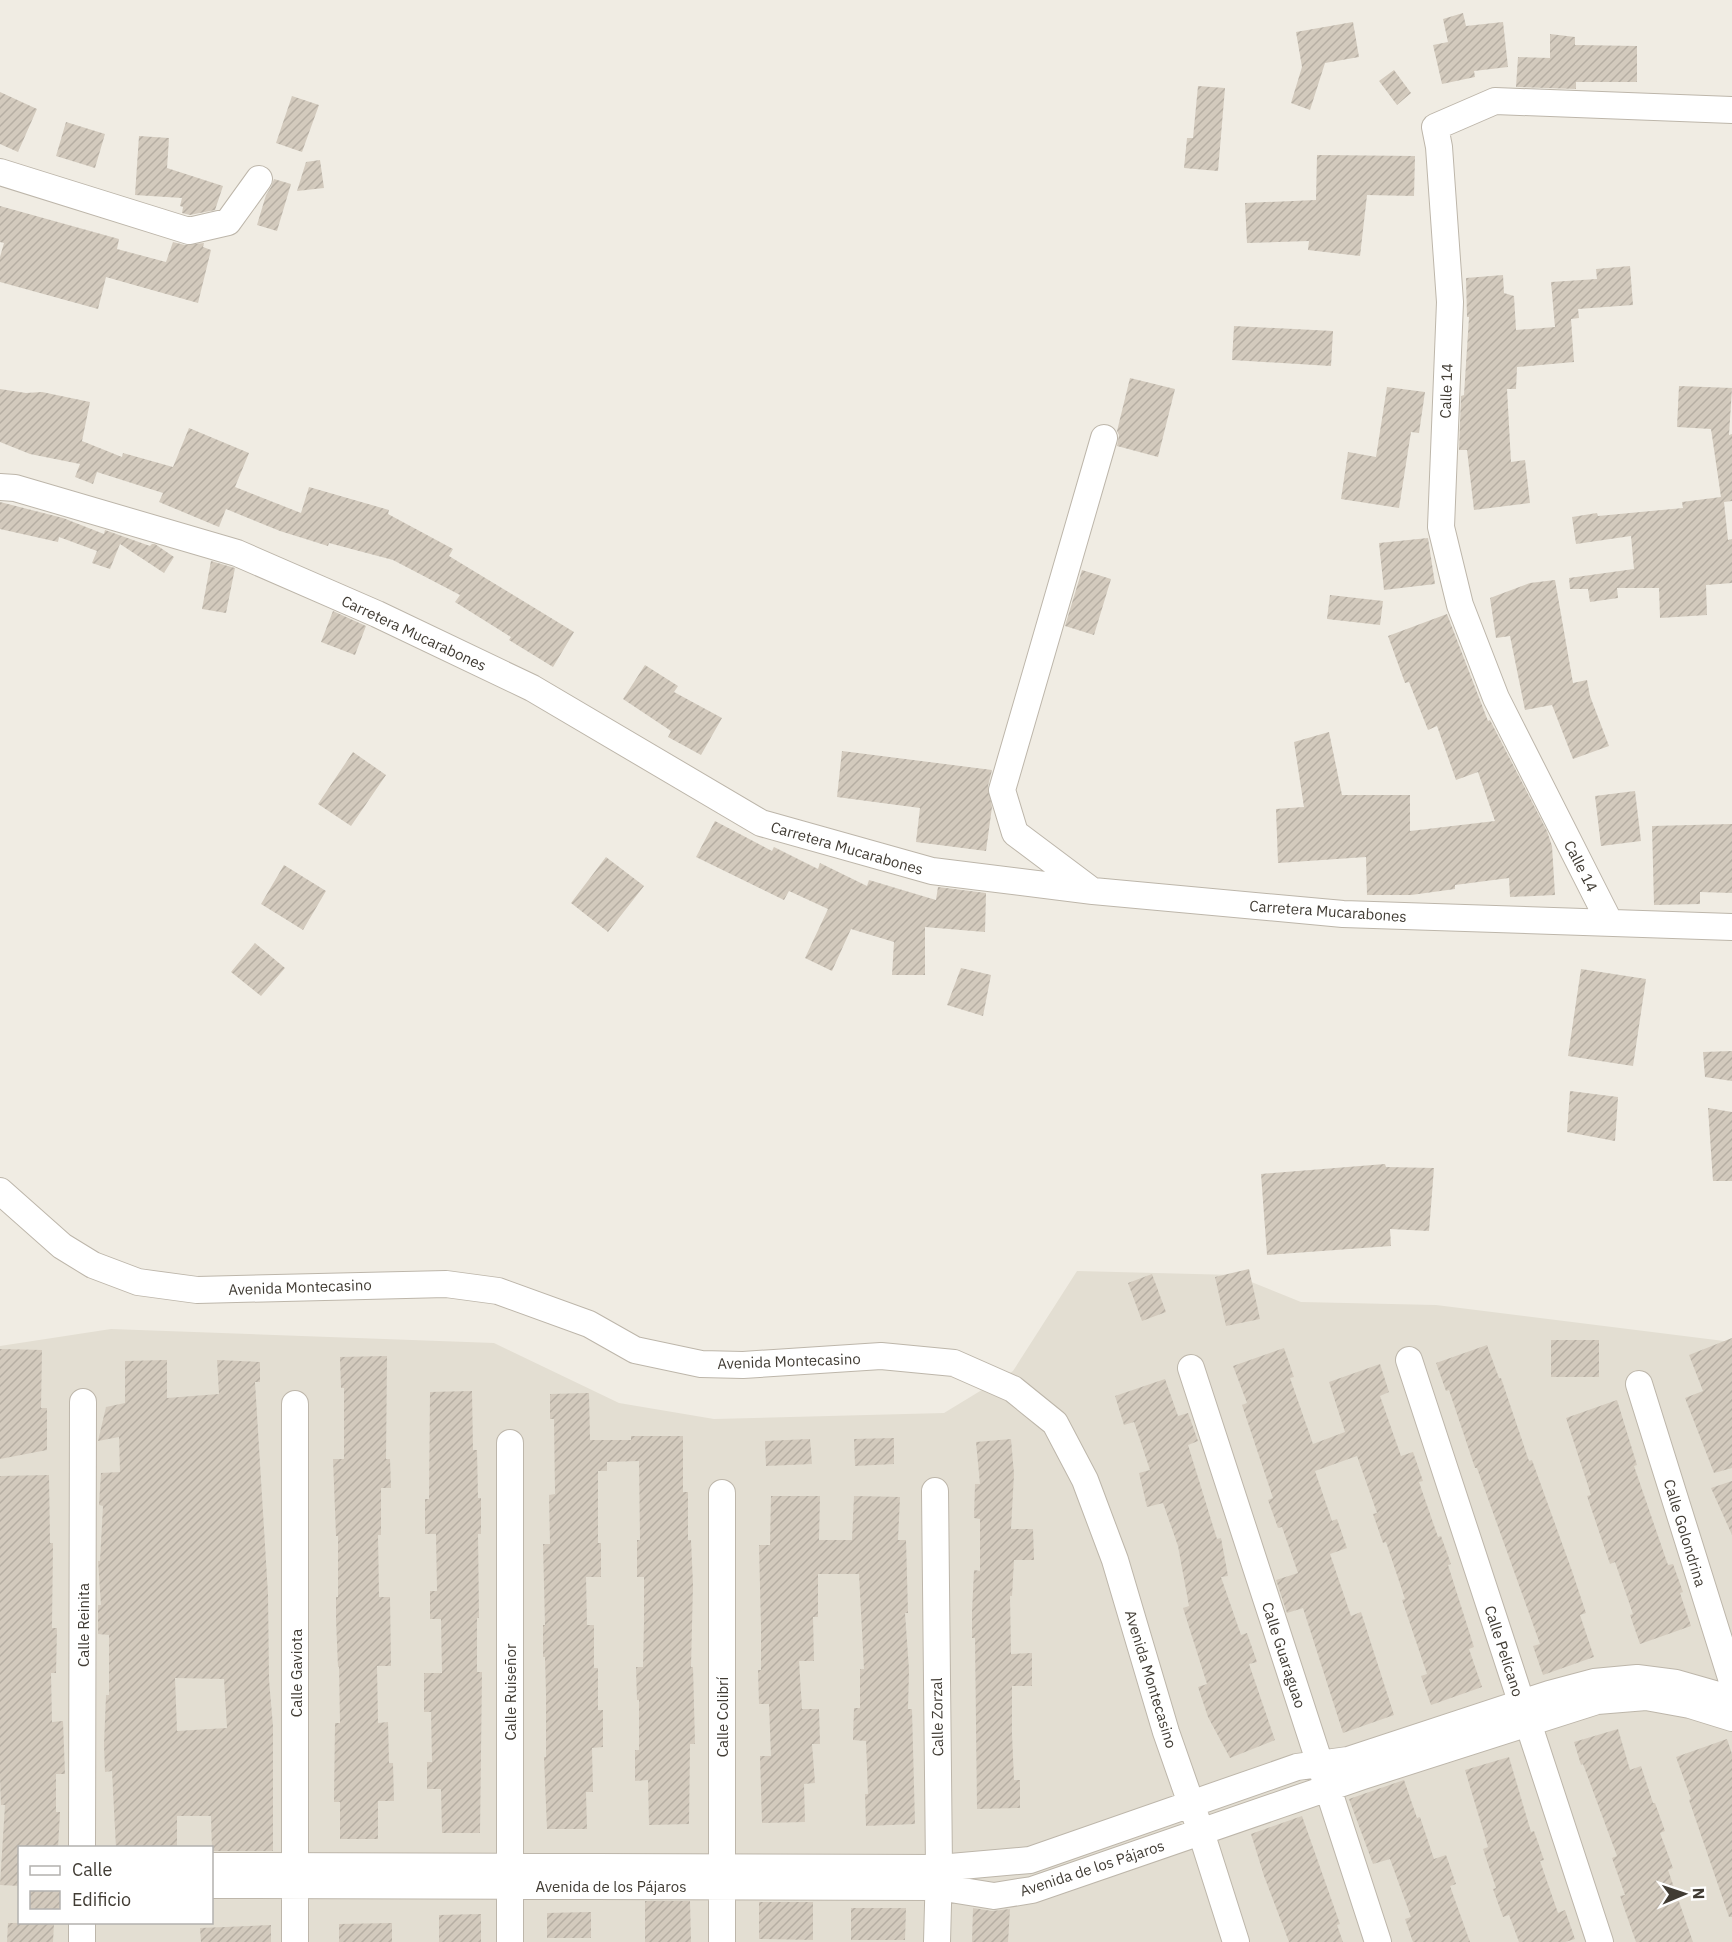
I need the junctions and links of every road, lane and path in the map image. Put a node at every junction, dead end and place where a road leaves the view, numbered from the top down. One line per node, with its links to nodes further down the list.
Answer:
1 (1732, 110): 7 (street, Calle 14)
2 (0, 172): 3 (street)
3 (259, 179)
4 (1104, 438): 6 (street)
5 (0, 487): 6 (street, Carretera Mucarabones)
6 (1093, 891): 7 (street, Carretera Mucarabones)
7 (1610, 923): 8 (street, Carretera Mucarabones)
8 (1732, 927)
9 (0, 1191): 24 (street, Avenida Montecasino)
10 (1409, 1360): 20 (street, Calle Pelícano)
11 (1191, 1368): 22 (street, Calle Guaraguao)
12 (1639, 1384): 18 (street, Calle Golondrina)
13 (83, 1402): 26 (street, Calle Reinita)
14 (296, 1404): 28 (street, Calle Gaviota)
15 (510, 1443): 29 (street, Calle Ruiseñor)
16 (935, 1491): 31 (street, Calle Zorzal)
17 (722, 1493): 30 (street, Calle Colibrí)
18 (1732, 1681)
19 (1732, 1700): 20 (street, Avenida de los Pájaros)
20 (1525, 1713): 21 (street, Avenida de los Pájaros); 22 (street, Avenida de los Pájaros); 23 (street, Avenida de los Pájaros); 41 (street, Calle Pelícano)
21 (1732, 1718)
22 (1320, 1764): 23 (street, Calle Guaraguao); 24 (street, Avenida de los Pájaros)
23 (1328, 1788): 25 (street, Avenida de los Pájaros); 40 (street, Calle Guaraguao)
24 (1190, 1803): 25 (street, Avenida Montecasino); 31 (street, Avenida de los Pájaros)
25 (1201, 1832): 31 (street, Avenida de los Pájaros); 39 (street, Avenida Montecasino)
26 (82, 1846)
27 (213, 1866): 28 (street, Avenida de los Pájaros)
28 (295, 1876): 29 (street, Avenida de los Pájaros); 32 (street, Avenida de los Pájaros); 35 (street, Calle Gaviota)
29 (510, 1877): 30 (street, Avenida de los Pájaros); 36 (street, Calle Ruiseñor)
30 (722, 1877): 31 (street, Avenida de los Pájaros); 37 (street, Calle Colibrí)
31 (938, 1878): 38 (street, Calle Zorzal)
32 (213, 1885)
33 (82, 1924): 34 (street)
34 (82, 1942)
35 (295, 1942)
36 (510, 1942)
37 (722, 1942)
38 (937, 1942)
39 (1236, 1942)
40 (1378, 1942)
41 (1600, 1942)

